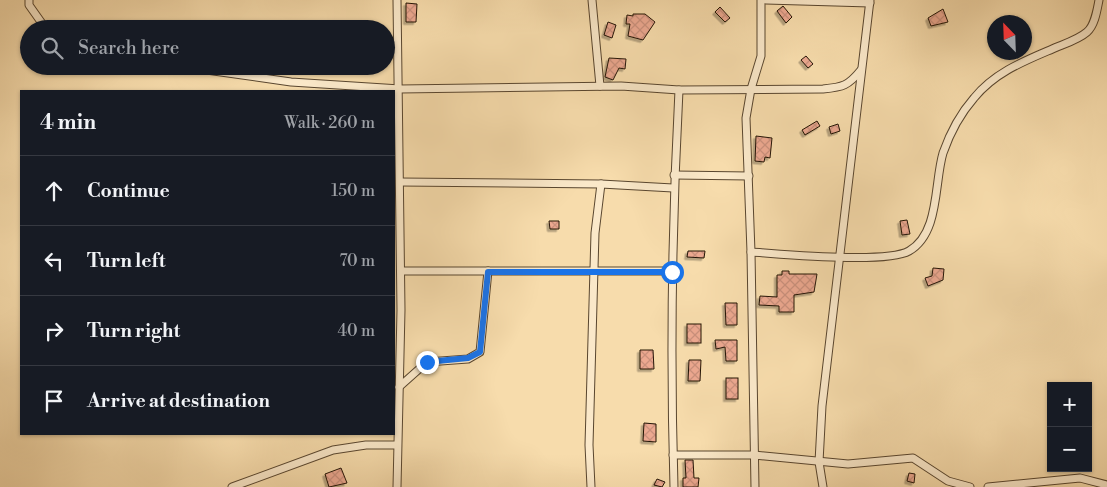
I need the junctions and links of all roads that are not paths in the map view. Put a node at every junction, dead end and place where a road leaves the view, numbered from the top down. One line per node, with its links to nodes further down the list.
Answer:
1 (29, 0): 8 (street)
2 (397, 0): 13 (street)
3 (592, 0): 11 (street)
4 (761, 0): 12 (street)
5 (766, 0): 7 (street)
6 (1099, 0): 22 (street)
7 (870, 2): 9 (street)
8 (40, 20)
9 (861, 70): 12 (street); 22 (street)
10 (242, 75): 13 (street)
11 (600, 86): 13 (street); 14 (street)
12 (751, 89): 14 (street); 16 (street)
13 (400, 90): 17 (street)
14 (679, 90): 15 (street)
15 (674, 175): 16 (street); 19 (street)
16 (749, 176): 21 (street)
17 (400, 182): 18 (street); 20 (street)
18 (601, 184): 19 (street); 25 (street)
19 (673, 188): 26 (street)
20 (397, 230): 23 (street)
21 (751, 252): 22 (street); 30 (street)
22 (840, 257): 31 (street)
23 (400, 271): 24 (street); 27 (street)
24 (488, 272): 25 (street); 27 (street)
25 (594, 272): 26 (street); 35 (street)
26 (672, 272): 29 (street)
27 (399, 387): 28 (street)
28 (397, 445): 33 (street); 34 (street)
29 (673, 455): 30 (street); 36 (street)
30 (754, 455): 31 (street); 37 (street)
31 (819, 462): 38 (street); 39 (street)
32 (1107, 485): 40 (street)
33 (232, 487)
34 (397, 487)
35 (591, 487)
36 (674, 487)
37 (754, 487)
38 (823, 487)
39 (970, 487)
40 (988, 487)

